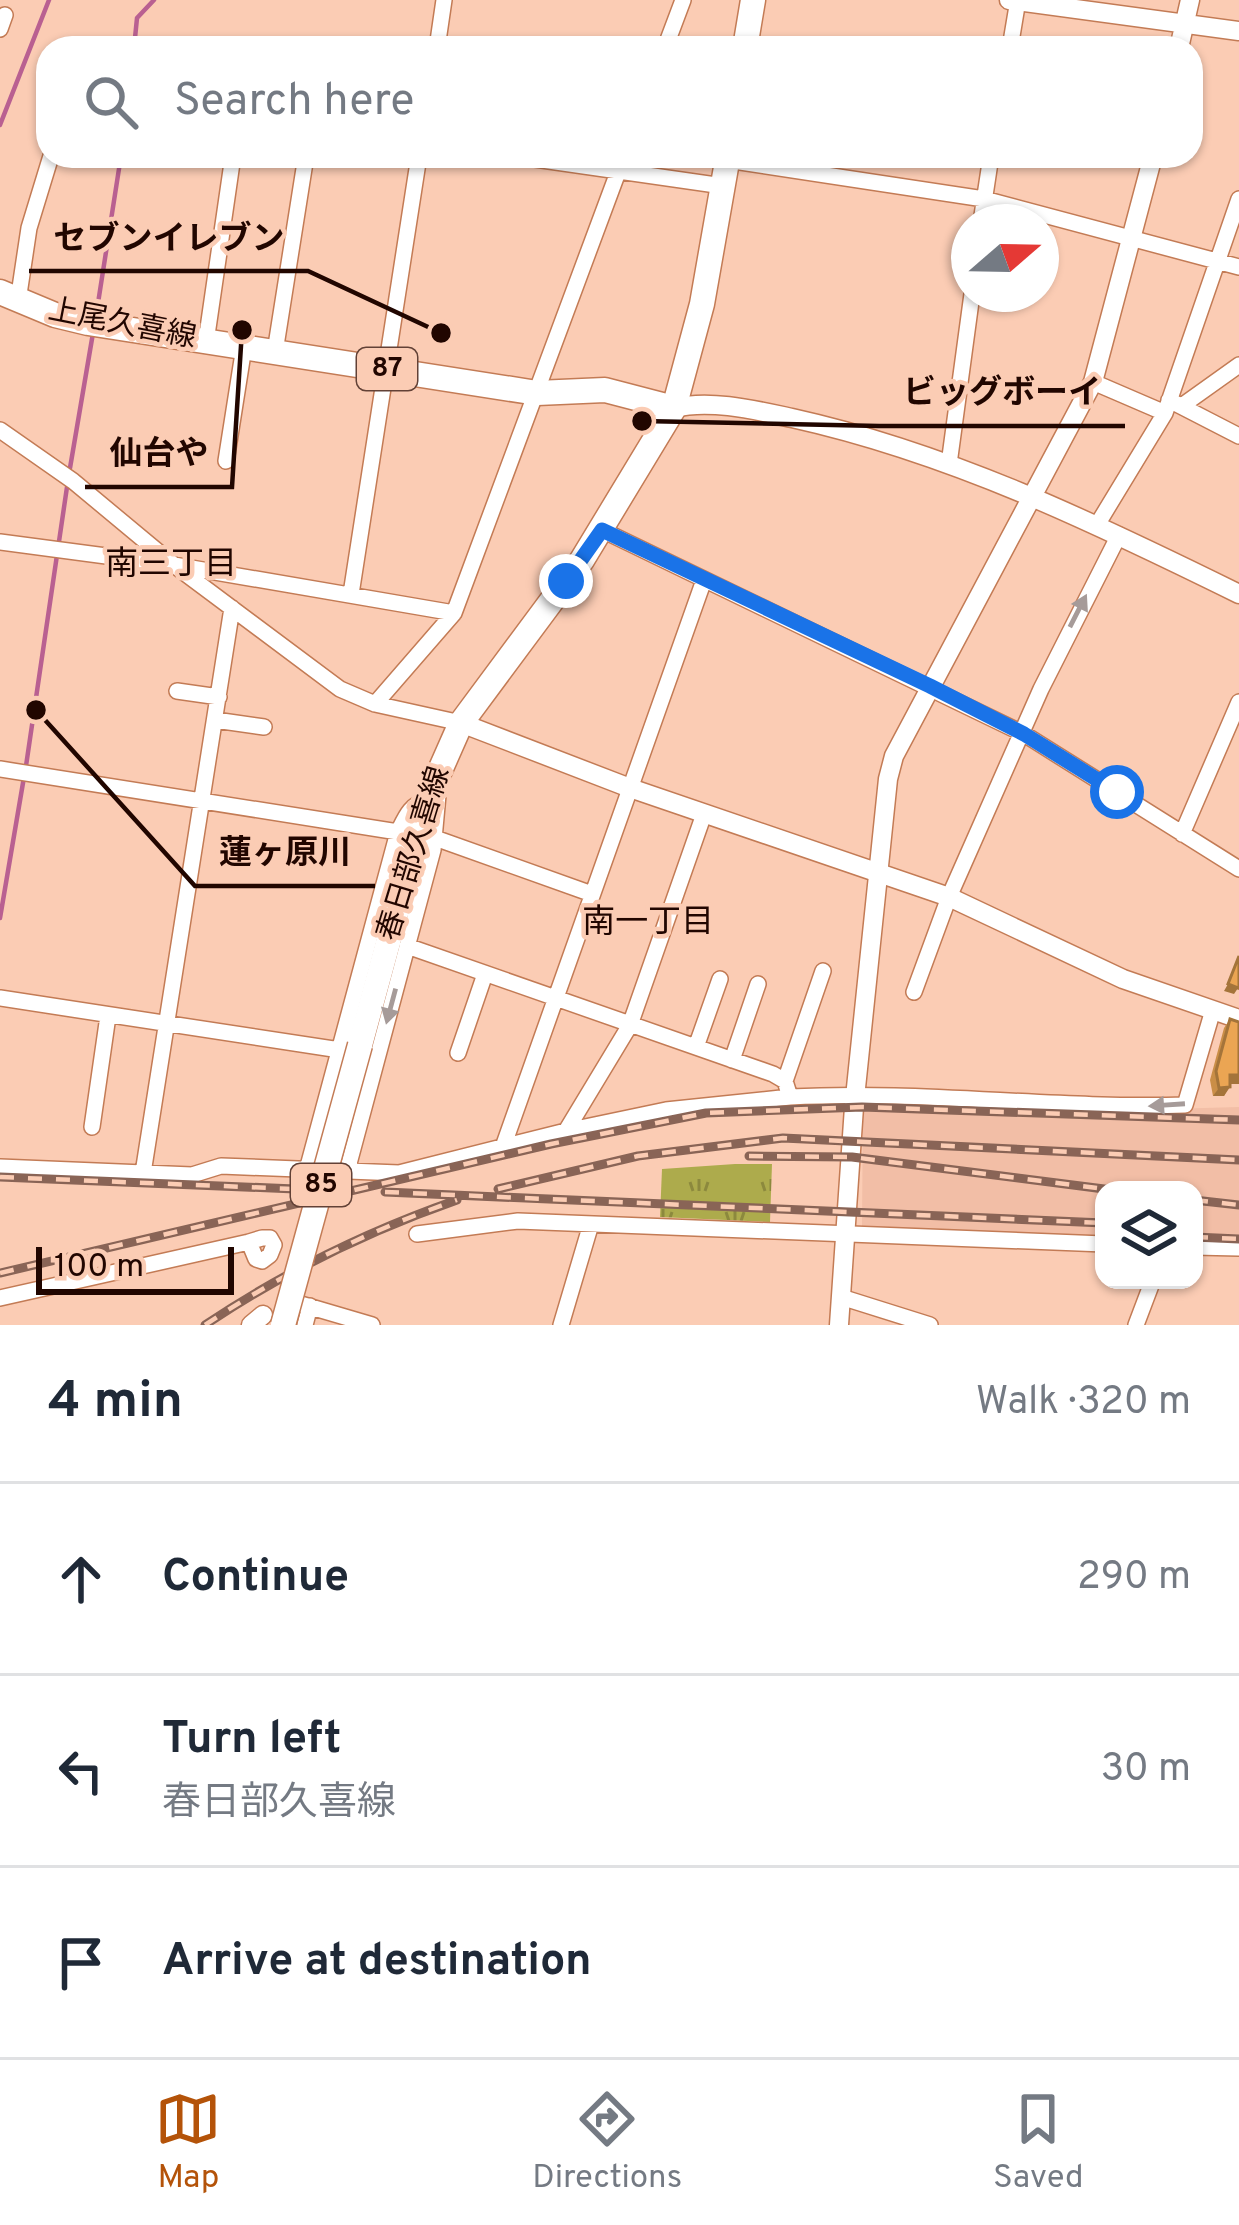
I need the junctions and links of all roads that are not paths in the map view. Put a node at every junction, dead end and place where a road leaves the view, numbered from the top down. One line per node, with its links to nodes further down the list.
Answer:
1 (444, 0): 10 (street)
2 (683, 0): 11 (street)
3 (753, 0): 12 (main road)
4 (1009, 0): 6 (street)
5 (1190, 0): 8 (street)
6 (1018, 1): 7 (street); 13 (street)
7 (1087, 5): 8 (street)
8 (1184, 25): 9 (street); 14 (street)
9 (1239, 32)
10 (439, 36)
11 (670, 36)
12 (748, 36)
13 (1012, 36)
14 (1181, 36)
15 (47, 168): 32 (street)
16 (231, 168): 34 (street)
17 (305, 168): 36 (street)
18 (417, 168): 38 (street)
19 (620, 168): 40 (street)
20 (640, 168): 25 (street)
21 (726, 168): 25 (main road, 春日部久喜線 / 85)
22 (790, 168): 26 (street)
23 (989, 168): 26 (street)
24 (1150, 168): 29 (street)
25 (723, 186): 42 (main road, 春日部久喜線 / 85)
26 (984, 199): 28 (street); 29 (street)
27 (1239, 199): 30 (street)
28 (983, 204)
29 (1133, 240): 30 (street); 39 (street)
30 (1217, 261): 31 (street); 41 (street)
31 (1239, 267)
32 (9, 296): 34 (main road, 上尾久喜線 / 87)
33 (969, 312): 46 (street)
34 (206, 342): 35 (main road, 上尾久喜線 / 87)
35 (244, 347): 36 (main road, 上尾久喜線 / 87); 45 (street)
36 (275, 352): 38 (main road, 上尾久喜線 / 87)
37 (1239, 364): 41 (street)
38 (386, 369): 40 (main road, 上尾久喜線 / 87); 55 (street)
39 (1093, 382): 41 (street); 47 (street)
40 (537, 393): 42 (main road, 上尾久喜線 / 87); 57 (street)
41 (1172, 406): 44 (street); 48 (street)
42 (674, 408): 46 (street); 49 (main road, 春日部久喜線 / 85)
43 (0, 430): 52 (street)
44 (1239, 436)
45 (226, 461)
46 (949, 464): 47 (street)
47 (1031, 498): 48 (street); 58 (street)
48 (1097, 525): 50 (street)
49 (602, 530): 53 (street); 64 (main road, 春日部久喜線 / 85)
50 (1119, 535): 54 (street); 66 (street, one-way to 50)
51 (0, 542): 52 (street)
52 (175, 565): 55 (street); 56 (street)
53 (704, 580): 58 (street); 69 (street)
54 (1239, 593)
55 (351, 594): 57 (street)
56 (232, 608): 60 (street); 62 (street)
57 (454, 613): 62 (street)
58 (930, 686): 66 (street); 77 (street)
59 (177, 691): 60 (street)
60 (219, 698): 63 (street)
61 (1239, 702): 74 (street)
62 (375, 704): 64 (street)
63 (215, 720): 65 (street); 71 (street)
64 (461, 723): 68 (main road, 春日部久喜線 / 85); 69 (street)
65 (264, 727)
66 (1024, 734): 74 (street); 79 (street)
67 (0, 769): 71 (street)
68 (438, 769): 70 (main road, 春日部久喜線 / 85); 75 (street)
69 (630, 788): 72 (street); 78 (street)
70 (427, 800): 73 (street); 94 (main road, 春日部久喜線 / 85)
71 (203, 801): 73 (street); 91 (street)
72 (704, 814): 77 (street); 92 (street)
73 (398, 832): 94 (street)
74 (1182, 834): 76 (street)
75 (435, 838): 78 (street); 80 (street)
76 (1239, 868)
77 (880, 873): 79 (street); 98 (street)
78 (592, 894): 87 (street)
79 (950, 897): 85 (street); 88 (street)
80 (407, 946): 82 (street); 104 (street, one-way to 104)
81 (823, 971): 97 (street)
82 (485, 974): 87 (street); 95 (street)
83 (720, 979): 93 (street)
84 (758, 984): 96 (street)
85 (914, 992)
86 (0, 998): 89 (street)
87 (555, 999): 92 (street); 101 (street)
88 (1213, 1010): 90 (street); 98 (street, one-way to 98)
89 (108, 1016): 91 (street); 99 (street)
90 (1239, 1019)
91 (167, 1024): 94 (street); 105 (street)
92 (630, 1025): 93 (street); 100 (street)
93 (696, 1047): 96 (street)
94 (350, 1048): 103 (street); 117 (main road, 春日部久喜線 / 85, bridge)
95 (458, 1053)
96 (732, 1060): 97 (street)
97 (788, 1089): 98 (street); 100 (street)
98 (856, 1094): 108 (street)
99 (92, 1126)
100 (566, 1131): 101 (street)
101 (503, 1147): 104 (street)
102 (0, 1167): 105 (street)
103 (307, 1170): 104 (street); 105 (street)
104 (347, 1171)
105 (143, 1173)
106 (591, 1224): 107 (street); 108 (street); 120 (street)
107 (417, 1234)
108 (846, 1235): 110 (street); 114 (street)
109 (249, 1242): 115 (street)
110 (1095, 1244)
111 (1203, 1247): 112 (street)
112 (1239, 1248)
113 (1150, 1289): 123 (street)
114 (842, 1297): 121 (street); 122 (street)
115 (0, 1298)
116 (310, 1306): 117 (street); 118 (street); 119 (street)
117 (274, 1314)
118 (305, 1325)
119 (372, 1325)
120 (561, 1325)
121 (839, 1325)
122 (930, 1325)
123 (1136, 1325)

